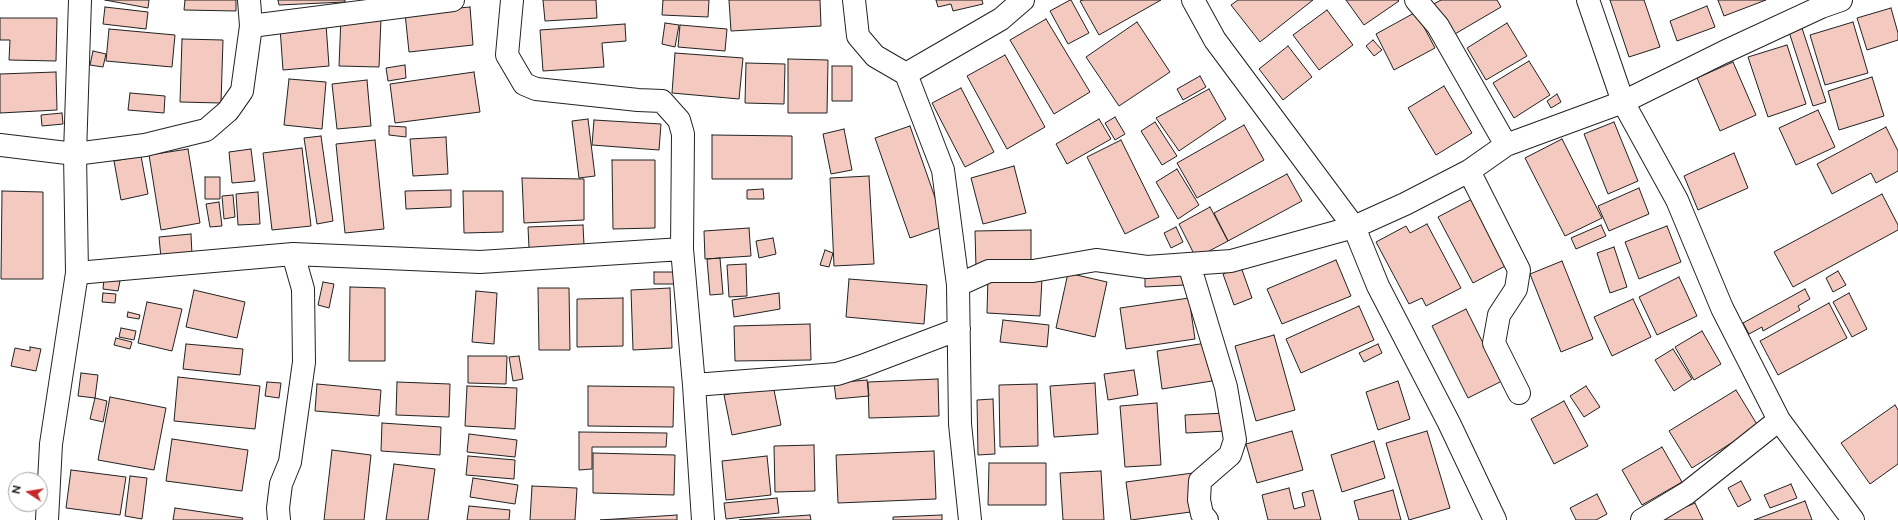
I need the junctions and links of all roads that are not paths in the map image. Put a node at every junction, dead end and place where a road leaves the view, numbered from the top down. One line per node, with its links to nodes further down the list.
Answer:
1 (80, 0): 17 (street)
2 (249, 0): 12 (street)
3 (453, 0): 12 (street)
4 (512, 0): 20 (street)
5 (854, 0): 13 (street)
6 (1023, 0): 13 (street)
7 (1193, 0): 19 (street)
8 (1416, 0): 16 (street)
9 (1588, 0): 14 (street)
10 (1841, 0): 11 (street)
11 (1821, 3): 14 (street)
12 (251, 26): 17 (street)
13 (906, 74): 24 (street)
14 (1623, 102): 16 (street); 28 (street)
15 (0, 145): 17 (street)
16 (1506, 145): 18 (street)
17 (76, 154): 23 (street)
18 (1469, 171): 19 (street); 27 (street)
19 (1354, 227): 22 (street); 34 (street)
20 (682, 249): 21 (street); 26 (street)
21 (293, 254): 23 (street); 30 (street)
22 (1188, 264): 24 (street); 33 (street)
23 (77, 273): 29 (street)
24 (958, 285): 25 (street)
25 (959, 329): 26 (street); 32 (street)
26 (694, 385): 31 (street)
27 (1519, 393)
28 (1779, 420): 35 (street); 36 (street)
29 (47, 520)
30 (279, 520)
31 (703, 520)
32 (970, 520)
33 (1207, 520)
34 (1495, 520)
35 (1642, 520)
36 (1853, 520)

